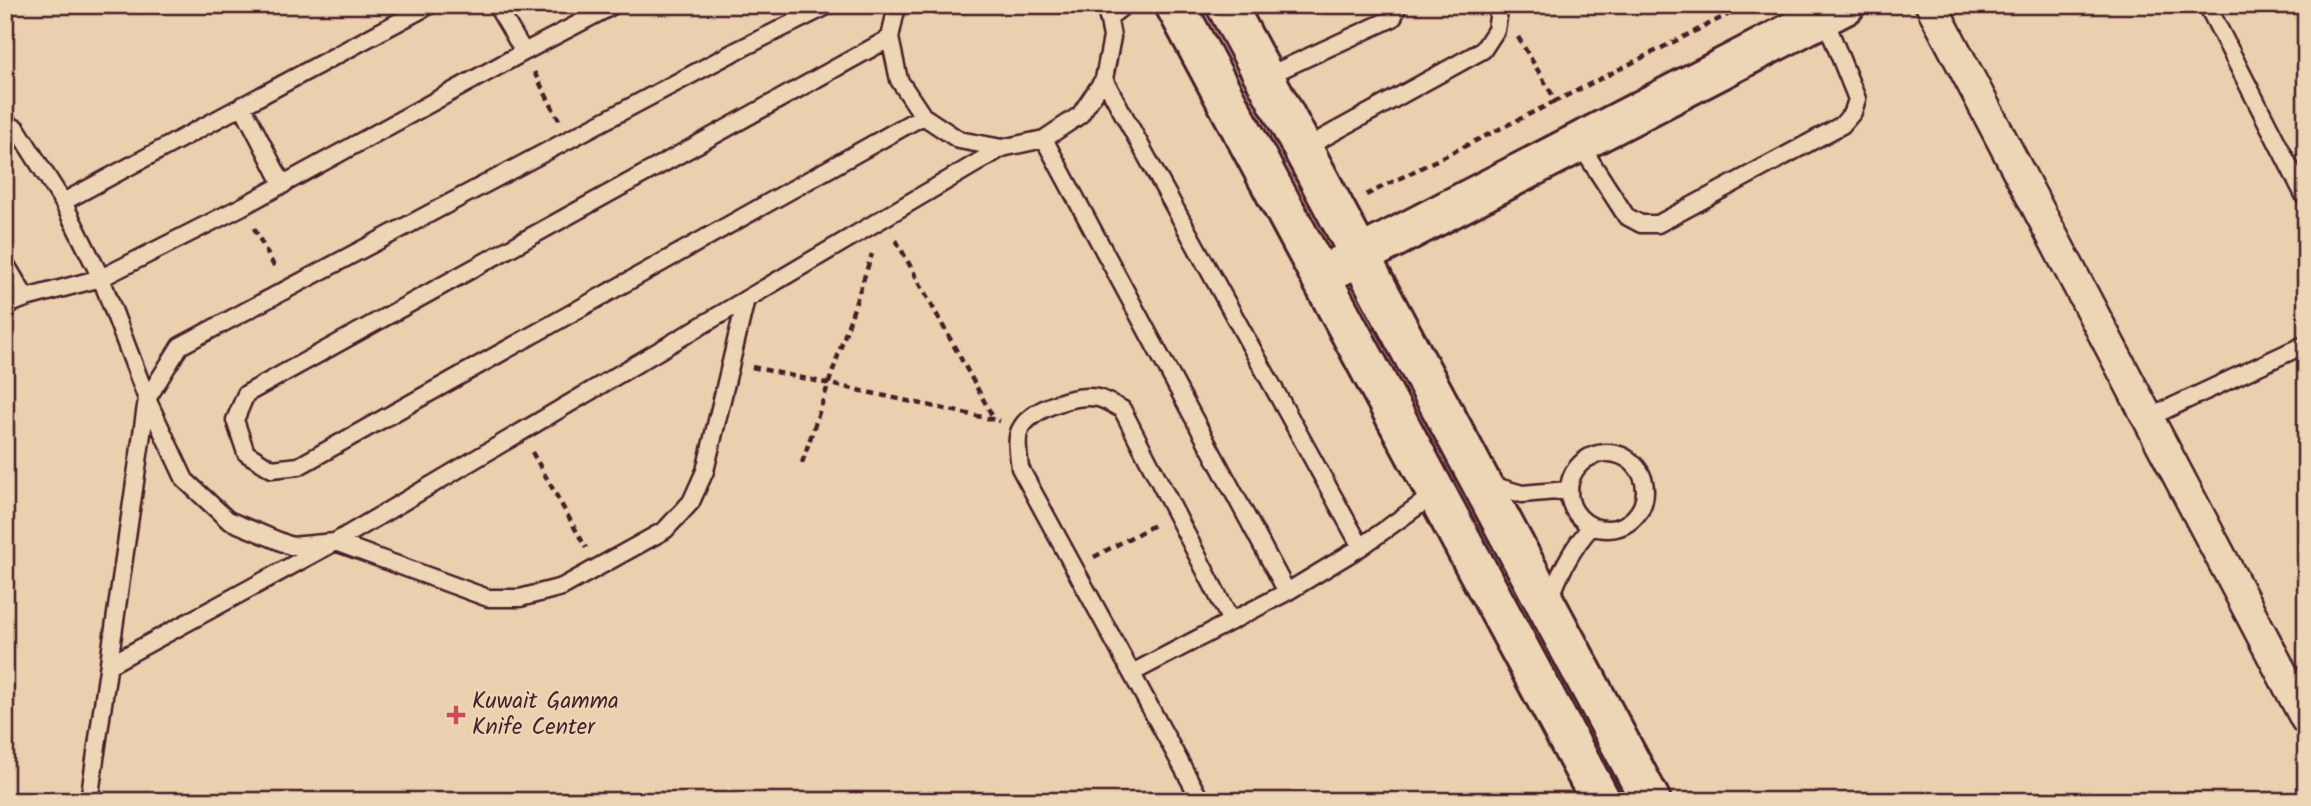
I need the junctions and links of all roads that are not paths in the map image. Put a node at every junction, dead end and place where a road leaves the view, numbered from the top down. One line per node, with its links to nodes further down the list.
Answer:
1 (430, 5): 19 (lane)
2 (496, 5): 16 (lane)
3 (614, 5): 16 (lane)
4 (830, 5): 37 (lane)
5 (897, 5): 15 (lane)
6 (1125, 5): 14 (lane)
7 (1175, 5): 31 (street)
8 (1226, 5): 17 (street)
9 (1398, 5): 17 (lane)
10 (1931, 5): 38 (street)
11 (2207, 5): 27 (lane)
12 (1500, 6): 25 (lane)
13 (1834, 11): 23 (street); 23 (lane)
14 (1107, 12): 18 (lane)
15 (890, 38): 20 (lane); 20 (lane)
16 (524, 52): 26 (lane)
17 (1265, 77): 25 (street)
18 (1104, 79): 22 (lane); 44 (lane)
19 (242, 105): 26 (lane); 28 (lane)
20 (923, 116): 24 (lane)
21 (5, 123): 28 (lane)
22 (1044, 139): 24 (lane); 45 (lane)
23 (1579, 142): 29 (street)
24 (1002, 148): 34 (lane)
25 (1303, 149): 29 (street)
26 (282, 185): 32 (lane)
27 (2306, 199)
28 (63, 202): 32 (lane)
29 (1361, 256): 31 (street); 39 (street)
30 (5, 263): 33 (lane)
31 (1319, 275): 41 (street)
32 (101, 278): 33 (lane); 37 (lane)
33 (26, 298): 35 (lane)
34 (746, 299): 43 (lane); 43 (lane)
35 (5, 306)
36 (2306, 344): 38 (lane)
37 (147, 399): 43 (lane); 48 (lane)
38 (2148, 418): 50 (street)
39 (1481, 482): 40 (lane); 46 (street)
40 (1568, 490): 42 (lane); 42 (lane)
41 (1436, 493): 44 (lane); 53 (street)
42 (1591, 527): 46 (lane)
43 (335, 542): 48 (lane)
44 (1361, 547): 45 (lane)
45 (1287, 592): 47 (lane)
46 (1547, 607): 54 (street)
47 (1231, 621): 49 (lane); 49 (lane)
48 (109, 665): 51 (lane)
49 (1132, 673): 52 (lane)
50 (2306, 719)
51 (89, 801)
52 (1201, 801)
53 (1601, 801)
54 (1651, 801)

